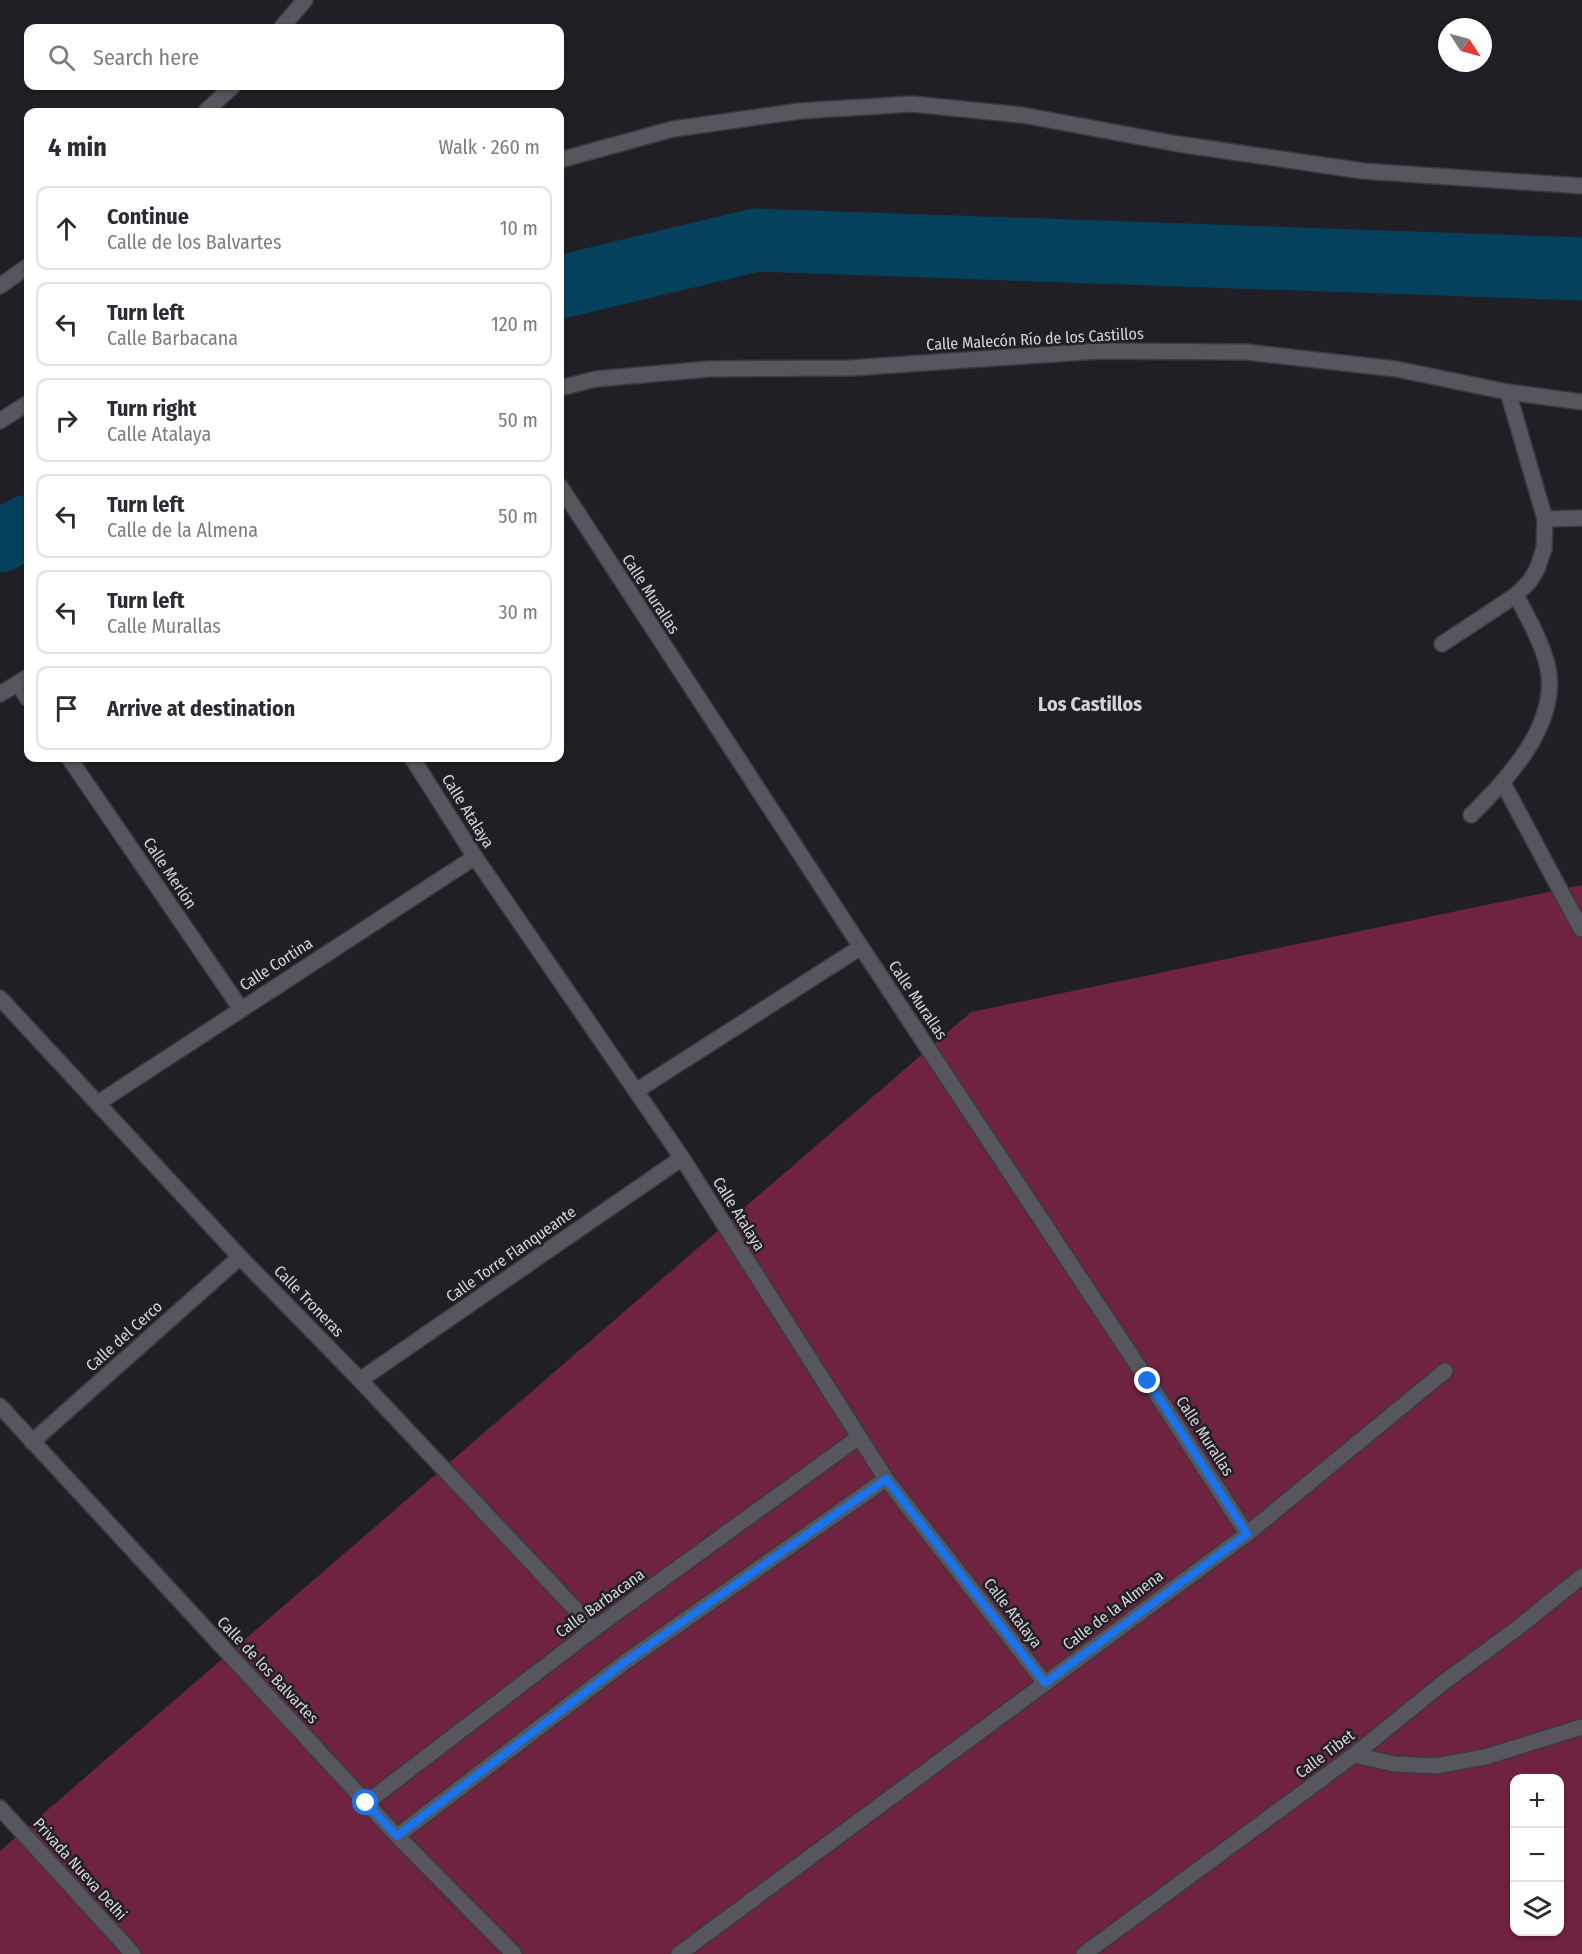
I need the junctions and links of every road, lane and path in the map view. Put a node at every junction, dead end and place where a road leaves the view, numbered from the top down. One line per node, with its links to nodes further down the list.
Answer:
1 (304, 0): 2 (street)
2 (284, 24)
3 (229, 90): 4 (street)
4 (210, 108)
5 (564, 158): 6 (street)
6 (1582, 186)
7 (24, 269): 8 (street)
8 (0, 285)
9 (564, 387): 10 (street, Calle Malecón Río de los Castillos)
10 (1508, 392): 11 (street, Calle Malecón Río de los Castillos); 16 (street)
11 (1582, 402)
12 (24, 406): 13 (street)
13 (0, 421)
14 (564, 492): 27 (street, Calle Murallas)
15 (1582, 518): 16 (street)
16 (1545, 519): 17 (street)
17 (1516, 595): 18 (street); 23 (street)
18 (1442, 644)
19 (23, 680): 20 (street)
20 (0, 694)
21 (72, 762): 29 (street, Calle Merlón)
22 (415, 762): 25 (street, Calle Atalaya)
23 (1503, 783): 24 (street); 26 (street)
24 (1471, 815)
25 (475, 857): 29 (street, Calle Cortina); 30 (street, Calle Atalaya)
26 (1581, 928)
27 (861, 947): 30 (street); 40 (street, Calle Murallas)
28 (0, 998): 31 (street, Calle Troneras)
29 (241, 1009): 31 (street, Calle Cortina)
30 (636, 1091): 32 (street, Calle Atalaya)
31 (98, 1103): 33 (street, Calle Troneras)
32 (682, 1158): 35 (street, Calle Torre Flanqueante); 37 (street, Calle Atalaya)
33 (240, 1257): 35 (street, Calle Troneras); 38 (street, Calle del Cerco)
34 (1445, 1371): 40 (street, Calle de la Almena)
35 (360, 1380): 42 (street, Calle Troneras)
36 (0, 1406): 38 (street, Calle de los Balvartes)
37 (859, 1437): 39 (street, Calle Atalaya); 42 (street, Calle Barbacana)
38 (32, 1442): 46 (street, Calle de los Balvartes)
39 (886, 1479): 43 (street, Calle Atalaya); 48 (street)
40 (1247, 1534): 43 (street, Calle de la Almena)
41 (1582, 1576): 45 (street, Calle Tibet)
42 (594, 1629): 46 (street, Calle Barbacana)
43 (1045, 1683): 51 (street, Calle de la Almena)
44 (1582, 1727): 45 (street)
45 (1354, 1755): 52 (street, Calle Tibet)
46 (366, 1803): 48 (street, Calle de los Balvartes)
47 (0, 1808): 49 (street, Privada Nueva Delhi)
48 (397, 1836): 50 (street, Calle de los Balvartes)
49 (133, 1954)
50 (514, 1954)
51 (679, 1954)
52 (1084, 1954)

